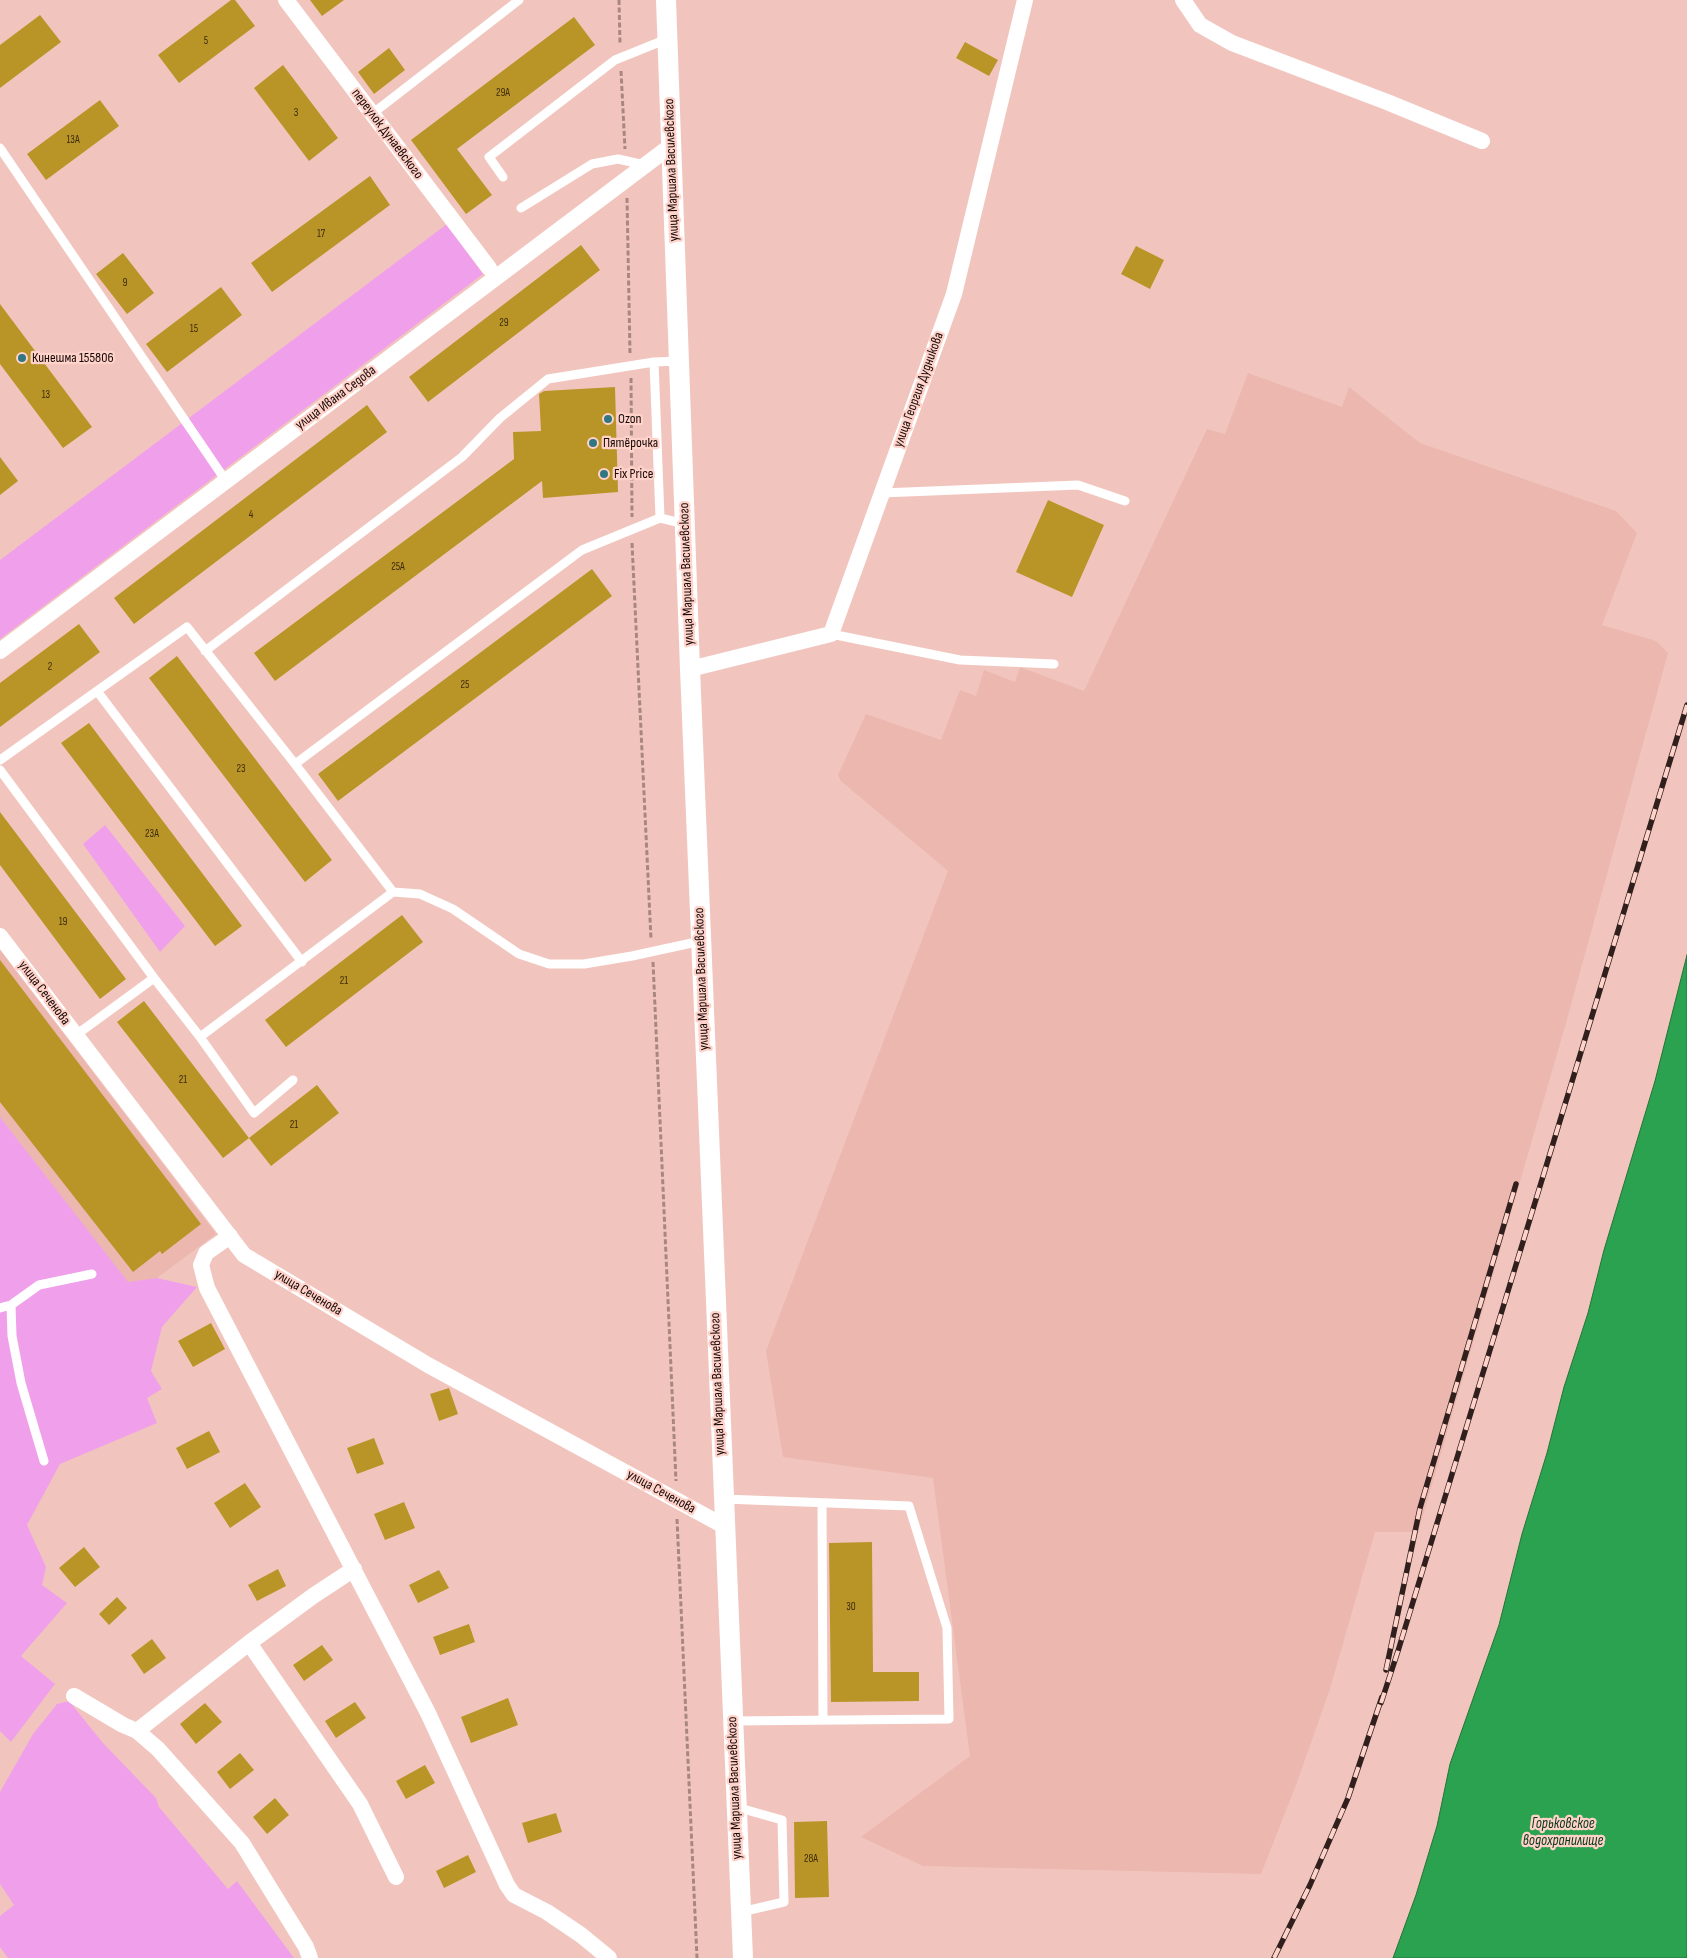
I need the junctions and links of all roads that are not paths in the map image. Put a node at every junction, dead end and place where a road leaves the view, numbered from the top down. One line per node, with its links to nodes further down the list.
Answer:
1 (286, 0): 7 (street, переулок Дунаевского)
2 (518, 0): 7 (lane)
3 (666, 0): 6 (street, улица Маршала Василевского)
4 (1025, 0): 18 (street, улица Георгия Дудникова)
5 (1183, 0): 8 (street)
6 (668, 39): 9 (street, улица Маршала Василевского); 12 (lane)
7 (372, 114): 14 (street, переулок Дунаевского)
8 (1482, 141)
9 (672, 145): 11 (street, улица Ивана Седова); 15 (street, улица Маршала Василевского)
10 (0, 148): 17 (lane)
11 (646, 165): 13 (lane); 17 (street, улица Ивана Седова)
12 (503, 177)
13 (521, 208)
14 (488, 268)
15 (679, 361): 16 (lane); 21 (street, улица Маршала Василевского)
16 (654, 362): 20 (lane); 24 (lane)
17 (226, 481): 23 (street, улица Ивана Седова)
18 (882, 493): 19 (lane); 22 (street, улица Георгия Дудникова)
19 (1125, 501)
20 (660, 518): 21 (lane); 29 (lane)
21 (685, 524): 26 (street, улица Маршала Василевского)
22 (831, 634): 25 (lane); 26 (street)
23 (0, 651)
24 (205, 651): 27 (lane); 29 (lane)
25 (1054, 664)
26 (690, 669): 33 (street, улица Маршала Василевского)
27 (97, 691): 28 (lane); 34 (lane)
28 (0, 760)
29 (295, 764): 31 (lane)
30 (0, 770): 35 (lane)
31 (393, 892): 33 (lane); 34 (lane)
32 (0, 936): 36 (street, улица Сеченова)
33 (701, 941): 44 (street, улица Маршала Василевского)
34 (302, 962): 37 (lane)
35 (154, 978): 36 (lane); 37 (lane)
36 (76, 1035): 39 (street, улица Сеченова)
37 (200, 1037): 38 (lane)
38 (293, 1080)
39 (230, 1236): 46 (street, улица Сеченова); 47 (street)
40 (92, 1274): 41 (lane)
41 (11, 1305): 42 (lane); 43 (lane)
42 (0, 1308)
43 (44, 1461)
44 (723, 1499): 45 (lane); 46 (street, улица Маршала Василевского)
45 (822, 1503): 50 (lane); 50 (lane)
46 (724, 1526): 51 (street, улица Маршала Василевского)
47 (354, 1569): 48 (street); 57 (street)
48 (249, 1643): 52 (street); 54 (street)
49 (74, 1696): 52 (street)
50 (823, 1720): 51 (lane)
51 (733, 1721): 53 (street, улица Маршала Василевского)
52 (137, 1731): 56 (street)
53 (736, 1807): 55 (street, улица Маршала Василевского); 55 (lane)
54 (396, 1876)
55 (741, 1912): 58 (street, улица Маршала Василевского)
56 (310, 1958)
57 (609, 1958)
58 (743, 1958)

